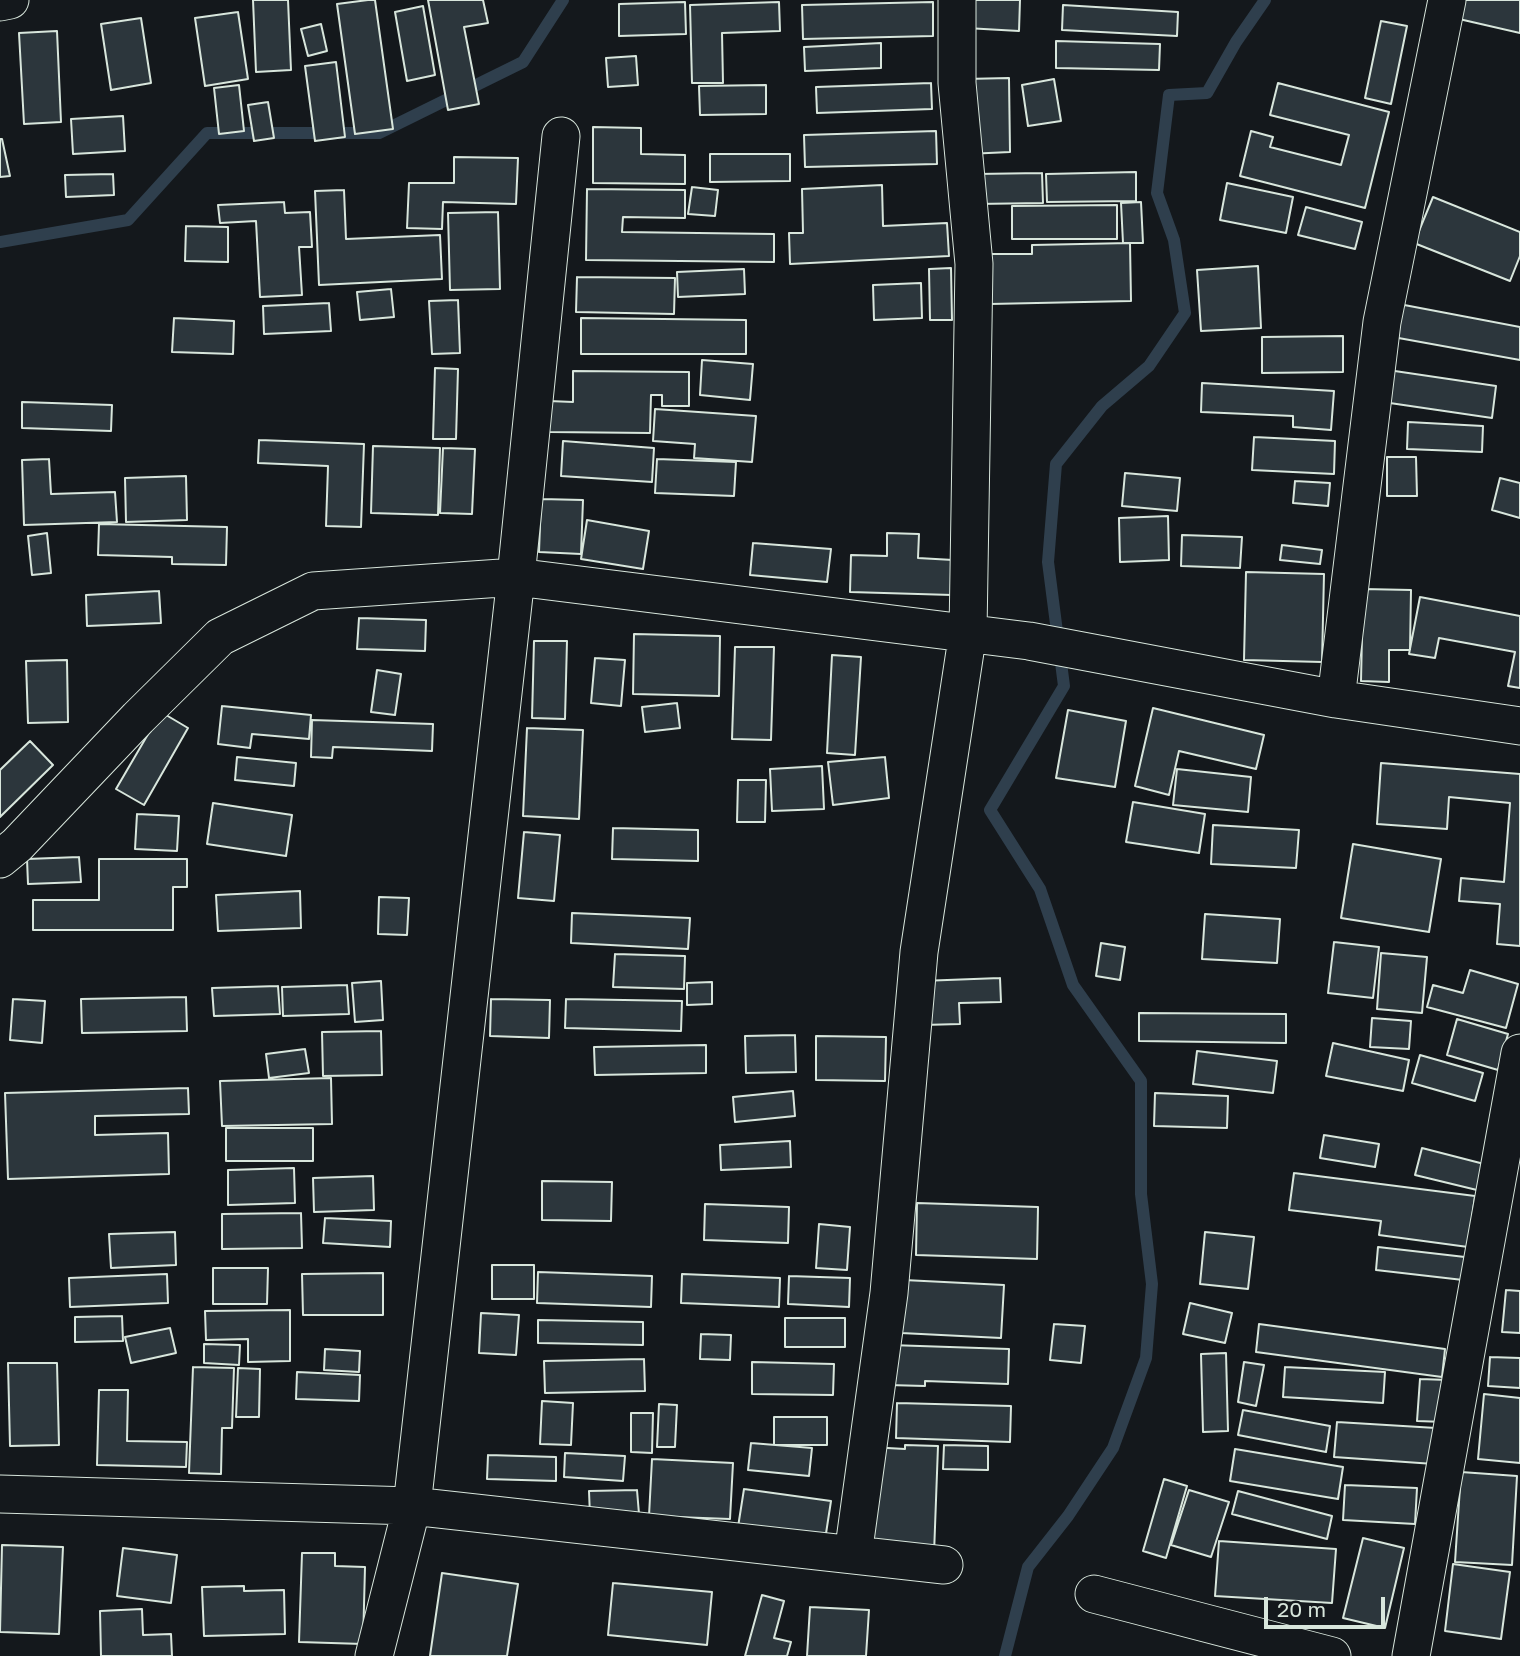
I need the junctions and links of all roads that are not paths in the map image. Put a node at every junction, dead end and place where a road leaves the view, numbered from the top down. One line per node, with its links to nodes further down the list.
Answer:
1 (10, 0): 4 (street)
2 (957, 0): 7 (street)
3 (1447, 0): 8 (street)
4 (0, 2)
5 (561, 136): 6 (street)
6 (516, 577): 7 (street); 10 (street); 13 (street)
7 (968, 632): 8 (street); 14 (street)
8 (1335, 699): 9 (street)
9 (1520, 726)
10 (0, 859)
11 (1520, 1053): 19 (street)
12 (0, 1494): 13 (street)
13 (412, 1506): 14 (street); 17 (street)
14 (853, 1555): 15 (street)
15 (944, 1565)
16 (1094, 1594): 18 (street)
17 (374, 1656)
18 (1332, 1656)
19 (1411, 1656)

